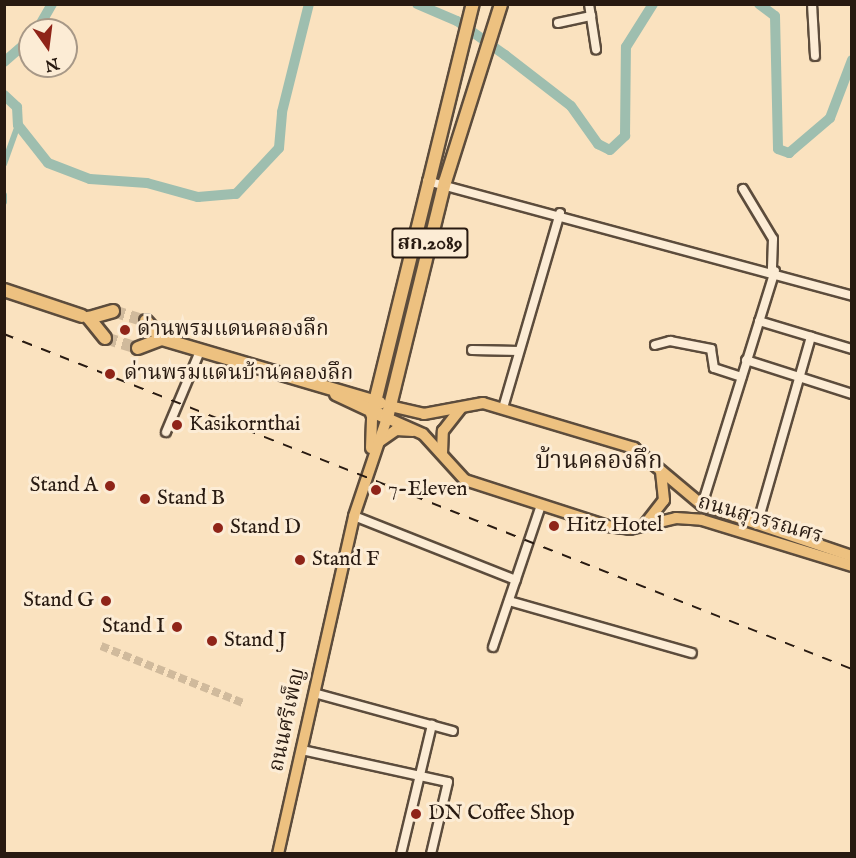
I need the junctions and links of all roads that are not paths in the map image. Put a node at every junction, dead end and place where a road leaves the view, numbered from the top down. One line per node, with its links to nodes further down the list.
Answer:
1 (473, 4): 9 (highway, สก.2089)
2 (589, 4): 5 (street)
3 (812, 4): 8 (street)
4 (500, 8): 10 (highway, สก.2089)
5 (591, 16): 6 (street); 7 (street)
6 (558, 23)
7 (596, 49)
8 (815, 56)
9 (427, 181): 10 (street); 34 (highway, สก.2089)
10 (445, 182): 12 (street); 36 (highway, สก.2089)
11 (743, 189): 13 (street)
12 (560, 213): 13 (street); 28 (street)
13 (773, 271): 15 (street); 19 (street)
14 (4, 290): 17 (highway)
15 (852, 296)
16 (113, 311): 21 (highway)
17 (82, 316)
18 (146, 321): 22 (highway)
19 (759, 321): 20 (street); 29 (street)
20 (811, 337): 26 (street); 31 (street)
21 (105, 338)
22 (162, 339): 24 (highway); 27 (highway, ถนนสุวรรณศร)
23 (655, 345): 30 (street)
24 (138, 348)
25 (472, 350): 28 (street)
26 (852, 350)
27 (201, 351): 34 (highway, ถนนสุวรรณศร); 37 (street)
28 (519, 351): 35 (street)
29 (746, 360): 30 (street); 31 (street)
30 (741, 376): 43 (street)
31 (802, 379): 32 (street); 46 (street)
32 (852, 394)
33 (465, 406): 35 (main road, ถนนสุวรรณศร); 36 (main road, ถนนสุวรรณศร); 40 (main road)
34 (373, 408): 36 (highway, ถนนสุวรรณศร); 39 (main road, ถนนศรีเพ็ญ)
35 (503, 408): 41 (main road, ถนนสุวรรณศร)
36 (389, 412): 38 (main road, ถนนสุวรรณศร); 39 (main road, ถนนศรีเพ็ญ)
37 (166, 432)
38 (423, 434): 39 (main road); 40 (main road, ถนนสุวรรณศร)
39 (370, 454): 44 (main road, ถนนศรีเพ็ญ)
40 (443, 457): 42 (main road, ถนนสุวรรณศร)
41 (657, 463): 43 (main road, ถนนสุวรรณศร); 45 (main road)
42 (541, 505): 45 (main road, ถนนสุวรรณศร); 49 (street)
43 (702, 505): 46 (main road, ถนนสุวรรณศร)
44 (354, 516): 49 (street); 53 (main road, ถนนศรีเพ็ญ)
45 (642, 525): 48 (main road, ถนนสุวรรณศร)
46 (757, 525): 47 (main road, ถนนสุวรรณศร)
47 (852, 555)
48 (852, 566)
49 (516, 580): 50 (street)
50 (509, 601): 51 (street); 52 (street)
51 (493, 647)
52 (692, 653)
53 (314, 693): 54 (street); 56 (main road, ถนนศรีเพ็ญ)
54 (432, 725): 55 (street); 57 (street)
55 (453, 731)
56 (302, 750): 57 (street); 58 (main road, ถนนศรีเพ็ญ)
57 (419, 777): 59 (street); 60 (street)
58 (278, 854)
59 (401, 854)
60 (431, 854)

